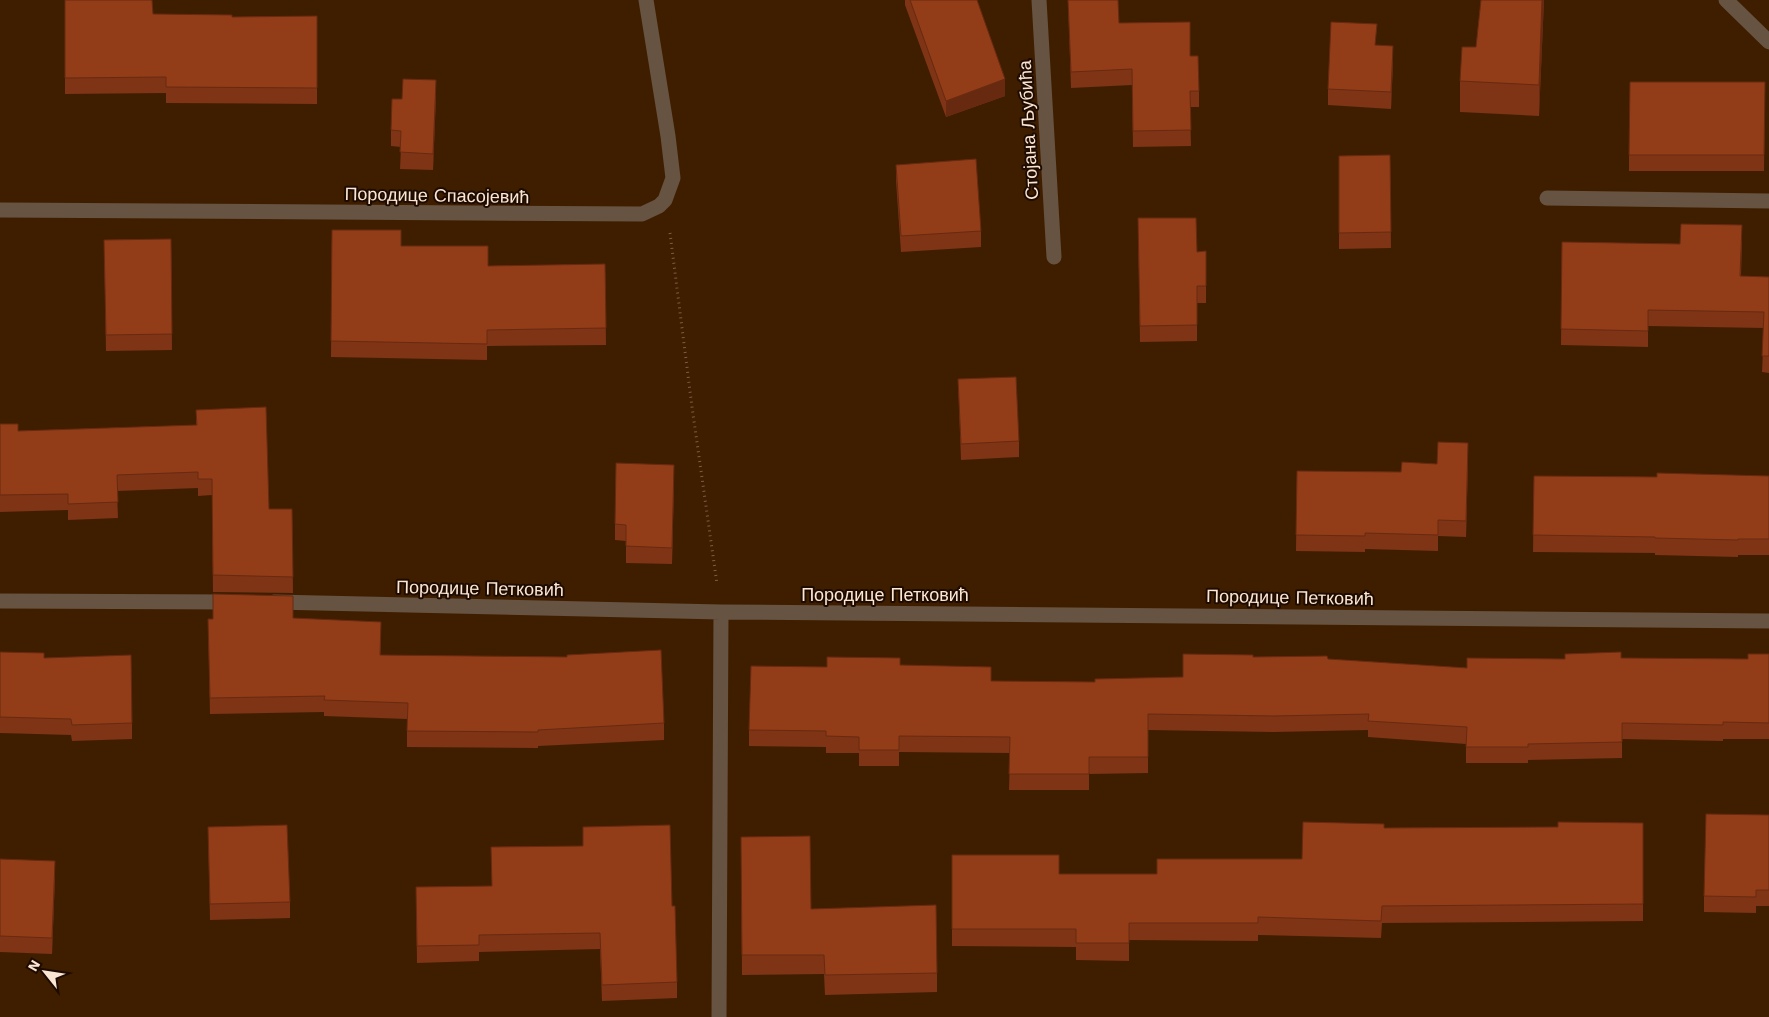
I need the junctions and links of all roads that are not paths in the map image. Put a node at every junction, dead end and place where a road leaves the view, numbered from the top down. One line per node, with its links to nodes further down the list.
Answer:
1 (646, 0): 7 (street, Породице Спасојевић)
2 (1039, 0): 8 (street, Стојана Љубића)
3 (1726, 0): 4 (street)
4 (1769, 42)
5 (1547, 198): 6 (street)
6 (1769, 201)
7 (0, 210)
8 (1054, 257)
9 (0, 601): 10 (street, Породице Петковић)
10 (721, 612): 11 (street, Породице Петковић); 12 (street)
11 (1769, 621)
12 (719, 1017)

